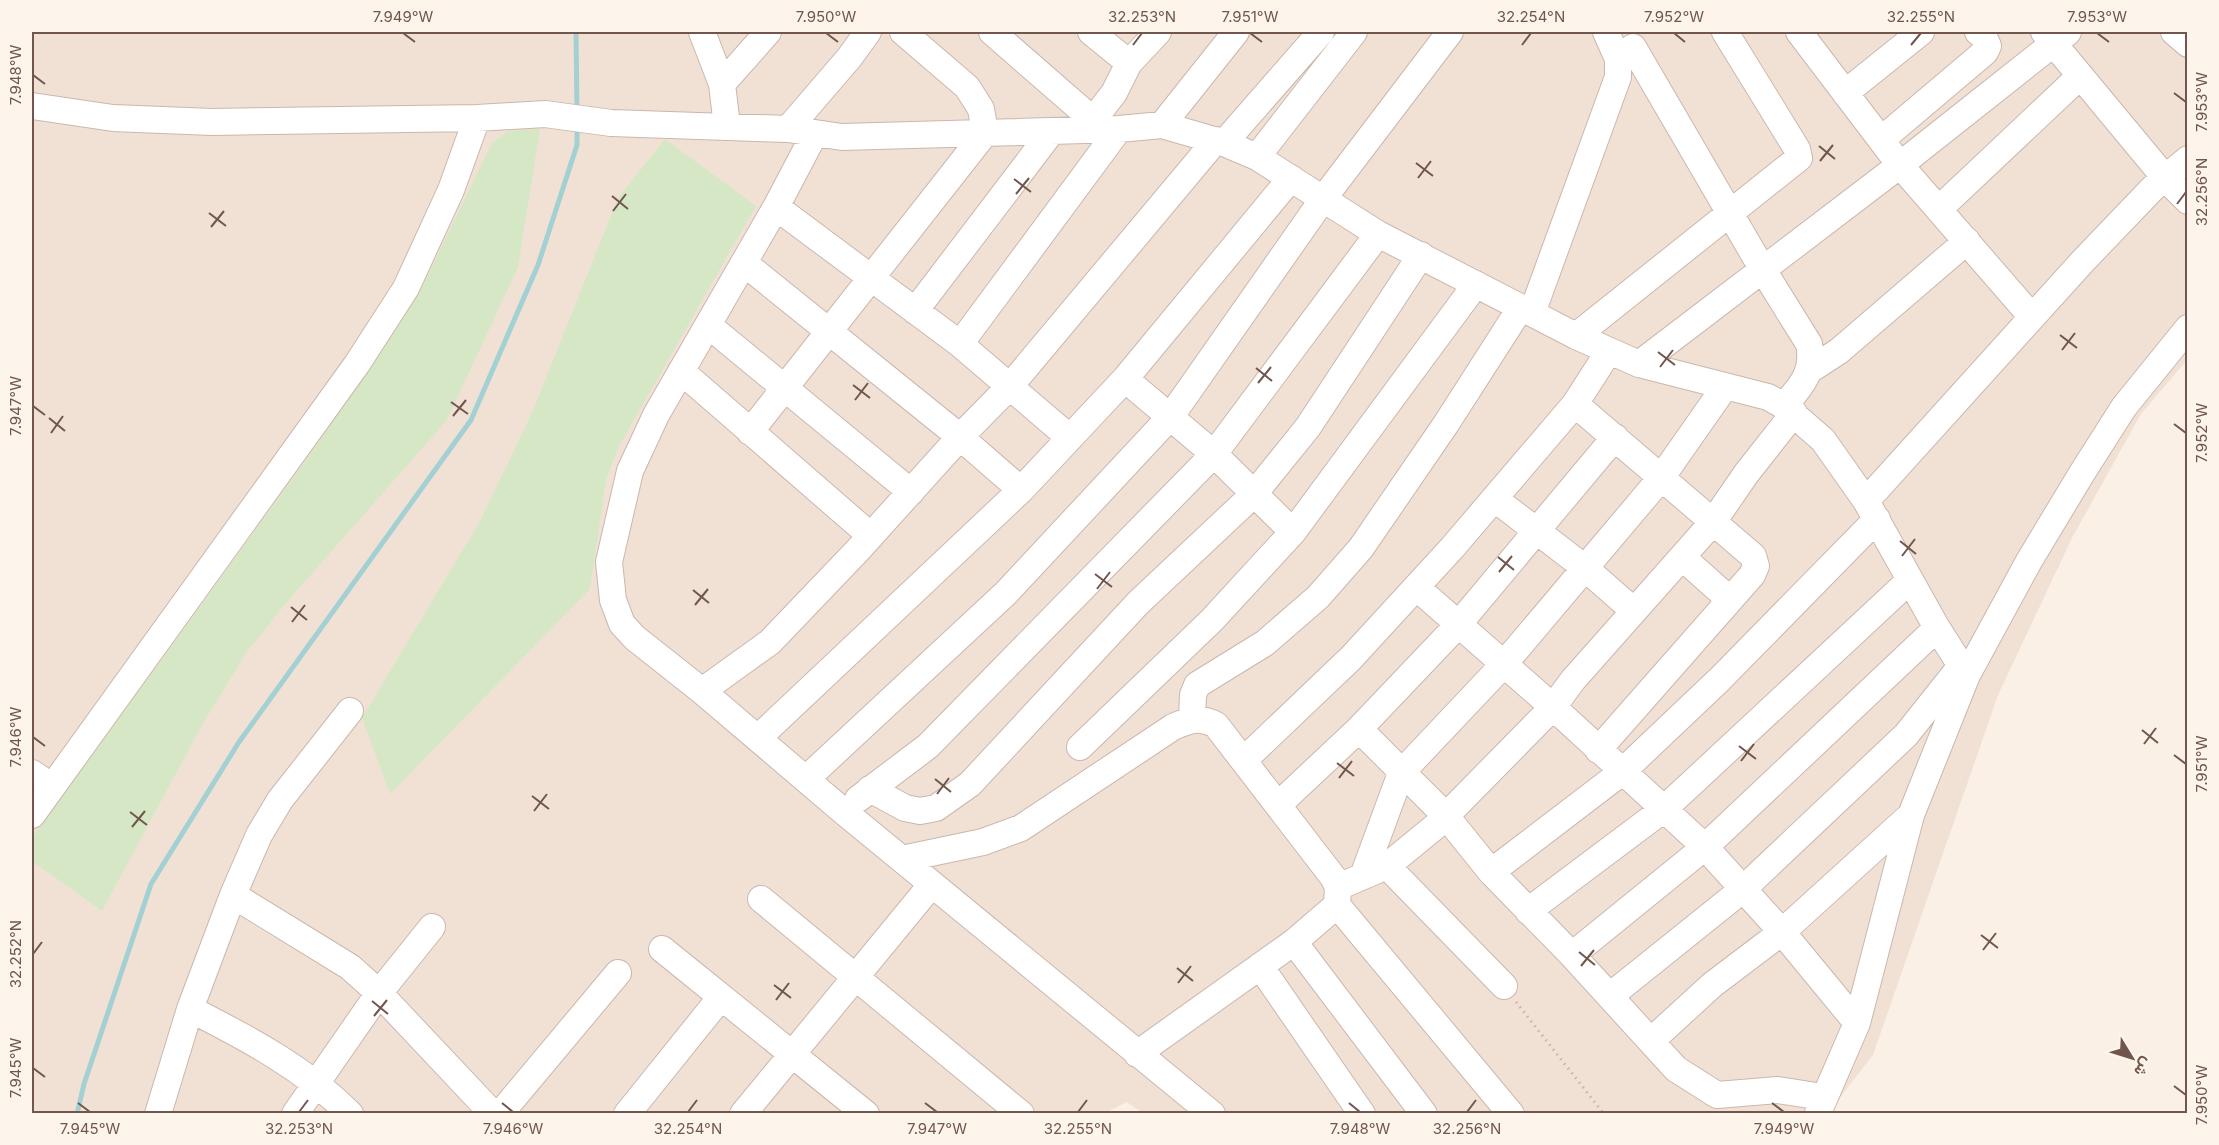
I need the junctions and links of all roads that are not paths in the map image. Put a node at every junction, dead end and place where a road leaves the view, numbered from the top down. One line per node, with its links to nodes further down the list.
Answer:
1 (702, 32): 23 (street)
2 (768, 32): 23 (street)
3 (868, 32): 30 (street)
4 (903, 32): 33 (street)
5 (993, 32): 29 (street)
6 (1090, 32): 21 (street)
7 (1158, 32): 21 (street)
8 (1236, 32): 27 (street)
9 (1321, 32): 35 (street)
10 (1354, 32): 36 (street)
11 (1450, 32): 41 (street)
12 (1606, 32): 20 (street)
13 (1725, 32): 45 (street)
14 (1799, 32): 24 (street)
15 (1921, 32): 24 (street)
16 (1978, 32): 34 (street)
17 (2174, 32): 19 (street)
18 (2055, 35): 22 (street); 38 (street)
19 (2187, 44)
20 (1634, 46): 45 (street); 53 (street)
21 (1129, 63): 29 (street)
22 (2080, 76): 40 (street); 44 (street)
23 (722, 84): 28 (street)
24 (1845, 93): 34 (street)
25 (32, 106): 26 (street)
26 (477, 118): 28 (street); 109 (street)
27 (1162, 124): 29 (street); 35 (street)
28 (727, 126): 30 (street)
29 (1103, 126): 31 (street); 60 (street)
30 (788, 129): 32 (street)
31 (1052, 131): 33 (street); 54 (street)
32 (815, 133): 33 (street); 43 (street)
33 (985, 133): 51 (street)
34 (1881, 140): 38 (street)
35 (1220, 142): 36 (street); 66 (street)
36 (1257, 157): 39 (street)
37 (2187, 159): 40 (street)
38 (1900, 165): 44 (street); 50 (street)
39 (1291, 178): 41 (street); 65 (street)
40 (2166, 179): 42 (street); 55 (street)
41 (1323, 199): 46 (street); 71 (street)
42 (2187, 201)
43 (776, 207): 49 (street); 51 (street)
44 (1938, 209): 47 (street)
45 (1731, 213): 50 (street); 59 (street)
46 (1378, 234): 48 (street); 76 (street)
47 (1966, 241): 55 (street); 63 (street)
48 (1421, 255): 52 (street); 80 (street)
49 (744, 263): 56 (street); 58 (street)
50 (1763, 270): 62 (street); 63 (street)
51 (871, 278): 54 (street); 58 (street)
52 (1476, 284): 53 (street); 84 (street)
53 (1527, 310): 59 (street); 100 (street)
54 (915, 311): 60 (street)
55 (2032, 317): 82 (street)
56 (708, 325): 64 (street); 67 (street)
57 (2187, 328): 96 (street)
58 (828, 332): 67 (street); 73 (street)
59 (1576, 336): 61 (street)
60 (960, 344): 66 (street)
61 (1609, 351): 62 (street); 69 (street)
62 (1639, 364): 68 (street)
63 (1810, 370): 70 (street)
64 (681, 371): 72 (street); 97 (street)
65 (1125, 379): 71 (street); 75 (street)
66 (1011, 386): 73 (street); 75 (street)
67 (785, 387): 72 (street); 79 (street)
68 (1724, 388): 70 (street); 77 (street)
69 (1575, 404): 74 (street); 81 (street)
70 (1789, 409): 82 (street); 83 (street)
71 (1171, 416): 76 (street); 108 (street)
72 (750, 432): 86 (street)
73 (960, 436): 78 (street); 79 (street)
74 (1615, 437): 77 (street); 85 (street)
75 (1070, 438): 78 (street)
76 (1214, 454): 80 (street); 110 (street)
77 (1661, 478): 83 (street); 88 (street)
78 (1021, 490): 102 (street)
79 (911, 492): 86 (street)
80 (1254, 494): 84 (street); 110 (street)
81 (1495, 499): 85 (street); 90 (street)
82 (1871, 510): 89 (street); 107 (street)
83 (1713, 522): 87 (street); 91 (street)
84 (1293, 532): 103 (street)
85 (1536, 533): 88 (street); 93 (street)
86 (871, 536): 97 (street)
87 (1682, 556): 91 (street); 92 (street)
88 (1585, 568): 92 (street); 95 (street)
89 (1909, 581): 94 (street); 112 (street)
90 (1416, 587): 93 (street); 105 (street)
91 (1730, 600): 104 (street)
92 (1634, 611): 98 (street)
93 (1457, 626): 95 (street); 101 (street)
94 (1937, 628): 96 (street); 117 (street)
95 (1504, 664): 98 (street); 106 (street)
96 (1964, 670): 115 (street); 123 (street)
97 (702, 691): 102 (street)
98 (1553, 707): 104 (street); 116 (street)
99 (350, 711): 124 (street)
100 (1192, 719): 105 (street); 118 (street)
101 (1359, 729): 106 (street); 111 (street)
102 (758, 738): 108 (street)
103 (1080, 747)
104 (1598, 750): 107 (street)
105 (1244, 760): 111 (street)
106 (1401, 772): 116 (street); 121 (street)
107 (1622, 772): 112 (street); 120 (street)
108 (806, 779): 113 (street)
109 (42, 780): 114 (street)
110 (870, 789): 113 (street)
111 (1278, 805): 125 (street)
112 (1664, 809): 117 (street); 127 (street)
113 (843, 811): 118 (street)
114 (32, 815)
115 (1911, 815): 129 (street); 141 (street)
116 (1446, 816): 119 (street); 120 (street)
117 (1705, 847): 123 (street); 132 (street)
118 (902, 859): 122 (street)
119 (1387, 866): 121 (street); 136 (street)
120 (1491, 872): 127 (street)
121 (1363, 876): 125 (street)
122 (932, 884): 135 (street); 144 (street)
123 (1742, 890): 129 (street); 138 (street)
124 (233, 895): 137 (street); 140 (street)
125 (1338, 896): 130 (street); 159 (street)
126 (761, 899): 135 (street)
127 (1528, 911): 132 (street)
128 (432, 927): 137 (street)
129 (1782, 933): 141 (street); 142 (street)
130 (1294, 942): 133 (street); 158 (street)
131 (662, 949): 139 (street)
132 (1572, 955): 138 (street)
133 (1260, 966): 144 (street); 157 (street)
134 (618, 973): 152 (street)
135 (856, 976): 143 (street); 155 (street)
136 (1504, 986)
137 (379, 993): 145 (street); 151 (street)
138 (1610, 996): 142 (street)
139 (722, 997): 143 (street); 153 (street)
140 (190, 1009): 145 (street); 148 (street)
141 (1857, 1023): 146 (street)
142 (1651, 1041): 146 (street)
143 (793, 1054): 147 (street); 154 (street)
144 (1137, 1054): 156 (street)
145 (314, 1083): 149 (street); 150 (street)
146 (1820, 1105)
147 (863, 1112)
148 (158, 1113)
149 (295, 1113)
150 (350, 1113)
151 (493, 1113)
152 (500, 1113)
153 (627, 1113)
154 (744, 1113)
155 (1020, 1113)
156 (1212, 1113)
157 (1362, 1113)
158 (1424, 1113)
159 (1511, 1113)

